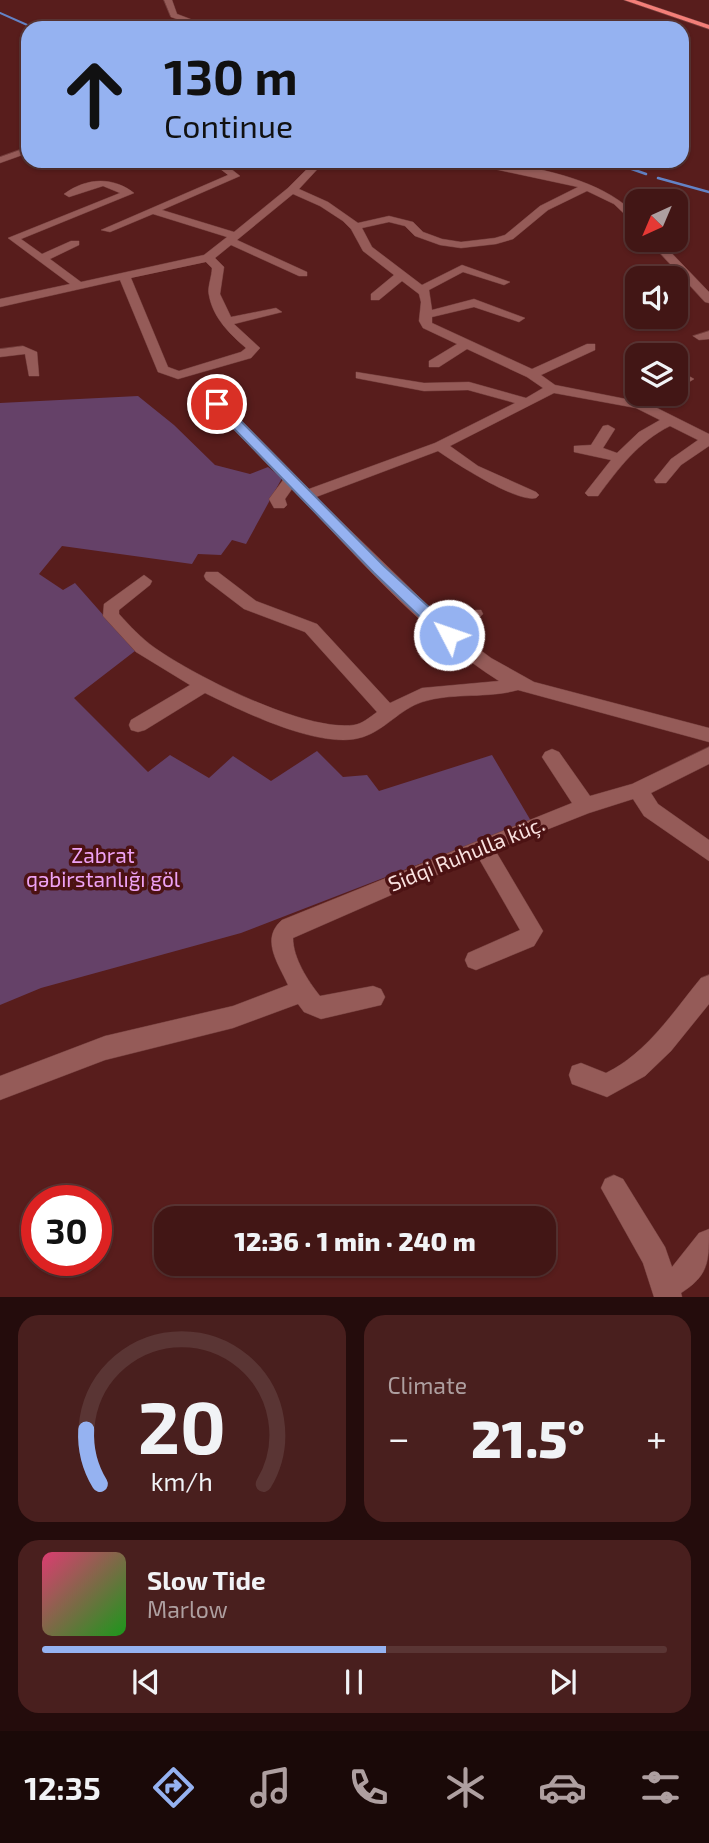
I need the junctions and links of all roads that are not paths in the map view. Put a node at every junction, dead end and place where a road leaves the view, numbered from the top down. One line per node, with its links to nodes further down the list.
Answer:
1 (168, 0): 3 (street)
2 (628, 0): 4 (main road)
3 (191, 21)
4 (709, 27)
5 (21, 152): 6 (street)
6 (0, 160)
7 (224, 168): 14 (street)
8 (313, 168): 11 (street)
9 (496, 168): 10 (street)
10 (587, 187): 13 (street); 15 (street)
11 (292, 190): 15 (street); 17 (street)
12 (69, 194): 21 (street)
13 (625, 210)
14 (154, 211): 16 (street); 17 (street)
15 (356, 228): 24 (street)
16 (106, 230)
17 (234, 239): 20 (street); 22 (street)
18 (75, 243): 21 (street)
19 (664, 252): 29 (street)
20 (208, 258): 23 (street); 34 (street)
21 (41, 259): 26 (street)
22 (303, 274)
23 (124, 276): 26 (street); 34 (street)
24 (400, 276): 27 (street); 28 (street)
25 (504, 282): 27 (street)
26 (78, 285): 30 (street)
27 (421, 290): 32 (street)
28 (375, 297)
29 (709, 299)
30 (0, 303)
31 (276, 312): 34 (street)
32 (427, 314): 33 (street); 35 (street)
33 (519, 318)
34 (226, 322)
35 (466, 344): 38 (street); 40 (street)
36 (591, 347): 40 (street)
37 (0, 353): 39 (street)
38 (434, 364)
39 (34, 373)
40 (532, 374): 42 (street)
41 (361, 375): 43 (street)
42 (551, 388): 43 (street); 46 (street)
43 (526, 402): 50 (street)
44 (217, 404): 54 (street)
45 (651, 406): 46 (street)
46 (648, 408): 47 (street)
47 (669, 421): 49 (street); 53 (street)
48 (608, 429): 52 (street)
49 (709, 440): 55 (street)
50 (440, 446): 57 (street); 58 (street)
51 (579, 449): 52 (street)
52 (595, 450): 53 (street)
53 (620, 458): 56 (street)
54 (291, 479): 57 (street); 59 (street)
55 (661, 480)
56 (593, 493)
57 (307, 495): 63 (street)
58 (531, 495)
59 (279, 505)
60 (212, 576): 66 (street)
61 (144, 581): 65 (street)
62 (475, 614): 63 (street)
63 (449, 635): 64 (street)
64 (517, 683): 66 (street); 68 (street)
65 (204, 685): 66 (street); 67 (street)
66 (388, 712)
67 (138, 725)
68 (709, 735)
69 (709, 755): 71 (street, Sidqi Ruhulla küç.)
70 (552, 757): 72 (street)
71 (638, 790): 72 (street, Sidqi Ruhulla küç.); 74 (street)
72 (585, 806): 73 (street, Sidqi Ruhulla küç.)
73 (482, 846): 75 (street); 77 (street, Sidqi Ruhulla küç.)
74 (709, 852)
75 (477, 960)
76 (709, 986): 79 (street)
77 (302, 991): 78 (street); 80 (street)
78 (373, 997)
79 (581, 1075)
80 (0, 1088)
81 (614, 1188): 83 (street)
82 (709, 1243): 83 (street)
83 (667, 1292)

